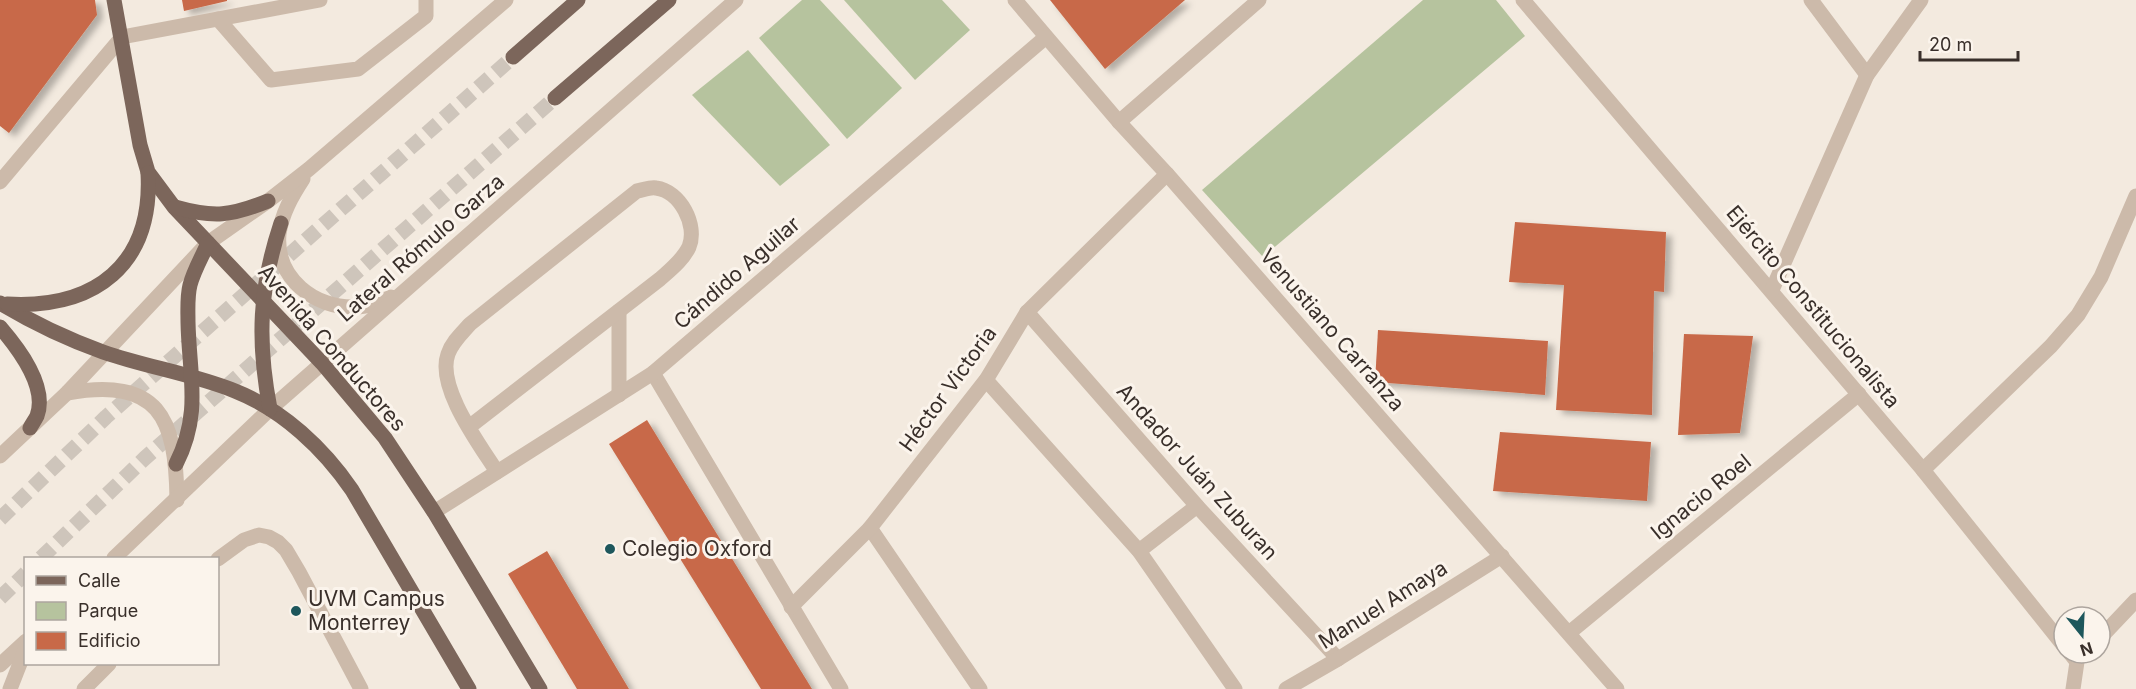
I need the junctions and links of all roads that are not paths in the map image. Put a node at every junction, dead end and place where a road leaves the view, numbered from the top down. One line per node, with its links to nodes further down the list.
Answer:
1 (114, 0): 14 (main road)
2 (320, 0): 13 (street)
3 (426, 0): 13 (street)
4 (506, 0): 20 (street)
5 (578, 0): 16 (main road)
6 (669, 0): 18 (main road)
7 (736, 0): 29 (street, Lateral Rómulo Garza)
8 (1015, 0): 15 (street, Venustiano Carranza)
9 (1259, 0): 19 (street)
10 (1523, 0): 30 (street, Ejército Constitucionalista)
11 (1811, 0): 17 (street)
12 (1921, 0): 17 (street)
13 (218, 19): 14 (street)
14 (122, 37): 21 (main road); 23 (street)
15 (1046, 37): 19 (street, Venustiano Carranza); 38 (street, Cándido Aguilar)
16 (513, 57)
17 (1867, 75): 30 (street)
18 (555, 98)
19 (1119, 122): 22 (street, Venustiano Carranza)
20 (309, 169): 25 (street); 27 (street)
21 (148, 172): 26 (main road, Avenida Conductores); 32 (main road)
22 (1167, 174): 34 (street, Héctor Victoria); 56 (street, Venustiano Carranza)
23 (1, 179)
24 (2136, 196): 49 (street)
25 (268, 201): 26 (main road); 28 (street)
26 (174, 207): 28 (main road, Avenida Conductores)
27 (281, 223): 29 (street); 31 (main road)
28 (208, 243): 31 (main road, Avenida Conductores); 36 (street); 39 (main road)
29 (407, 289): 37 (street, Lateral Rómulo Garza)
30 (1772, 290): 42 (street, Ejército Constitucionalista)
31 (263, 299): 37 (main road, Avenida Conductores); 44 (main road)
32 (0, 304): 36 (main road)
33 (619, 311): 43 (street); 45 (street); 45 (street)
34 (1027, 312): 40 (street, Héctor Victoria); 52 (street, Andador Juán Zuburan)
35 (0, 327): 46 (main road)
36 (105, 352): 39 (main road); 41 (street)
37 (322, 363): 44 (street, Lateral Rómulo Garza); 53 (main road, Avenida Conductores)
38 (653, 373): 43 (street, Cándido Aguilar); 60 (street)
39 (192, 378): 44 (main road); 48 (main road)
40 (986, 380): 54 (street, Héctor Victoria); 55 (street)
41 (67, 393): 46 (street); 48 (street)
42 (1859, 394): 49 (street, Ejército Constitucionalista); 63 (street, Ignacio Roel)
43 (619, 395): 50 (street, Cándido Aguilar)
44 (270, 409): 51 (street, Lateral Rómulo Garza); 73 (main road)
45 (469, 427): 50 (street)
46 (30, 428): 47 (street)
47 (0, 456)
48 (176, 464): 51 (street)
49 (1923, 470): 62 (street, Ejército Constitucionalista)
50 (497, 472): 53 (street, Cándido Aguilar)
51 (177, 500): 57 (street, Lateral Rómulo Garza)
52 (1197, 506): 55 (street); 66 (street, Andador Juán Zuburan)
53 (434, 512): 74 (main road, Avenida Conductores)
54 (870, 528): 60 (street, Héctor Victoria); 76 (street)
55 (1139, 551): 77 (street)
56 (1502, 556): 63 (street, Venustiano Carranza); 66 (street, Manuel Amaya)
57 (115, 557)
58 (219, 558): 72 (street)
59 (2136, 600): 61 (street)
60 (791, 607): 75 (street)
61 (2112, 625)
62 (2052, 631)
63 (1569, 633): 79 (street, Venustiano Carranza)
64 (24, 643): 67 (street)
65 (24, 653): 70 (street)
66 (1338, 659): 78 (street, Manuel Amaya)
67 (0, 665)
68 (107, 665): 71 (street)
69 (2077, 665): 80 (street)
70 (10, 689)
71 (84, 689)
72 (361, 689)
73 (470, 689)
74 (540, 689)
75 (842, 689)
76 (980, 689)
77 (1235, 689)
78 (1286, 689)
79 (1617, 689)
80 (2073, 689)

